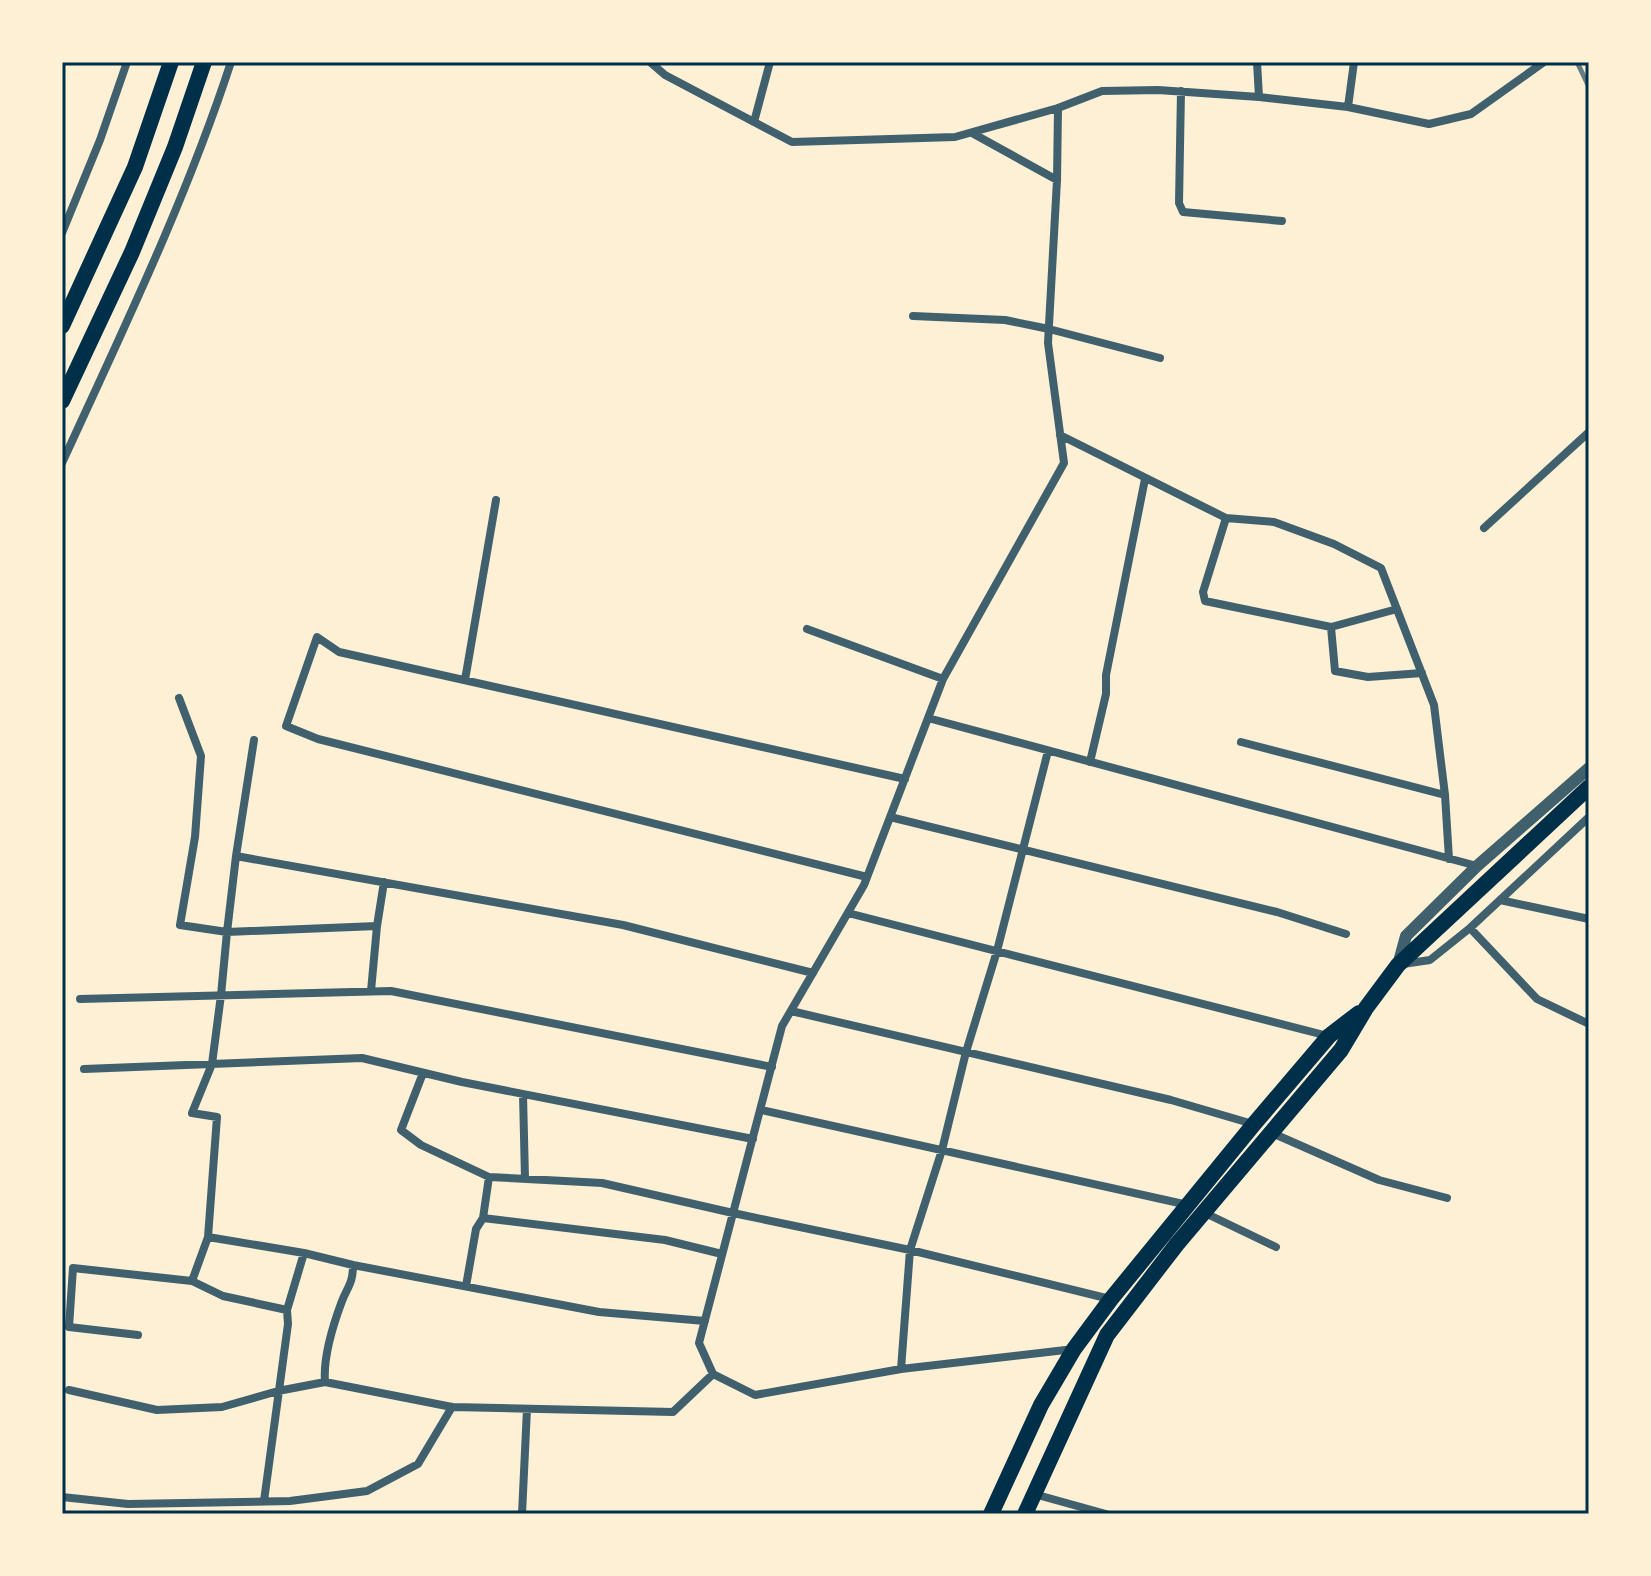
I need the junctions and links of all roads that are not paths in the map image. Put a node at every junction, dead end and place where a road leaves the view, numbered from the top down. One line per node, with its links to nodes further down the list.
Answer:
1 (127, 62): 18 (street)
2 (171, 62): 20 (main road)
3 (204, 62): 23 (main road)
4 (231, 62): 26 (street)
5 (650, 62): 14 (street)
6 (770, 62): 14 (street)
7 (1257, 62): 11 (street)
8 (1354, 62): 12 (street)
9 (1544, 62): 12 (street)
10 (1181, 91): 11 (street); 13 (street); 17 (street)
11 (1259, 97): 12 (street)
12 (1348, 107)
13 (1058, 108): 15 (street); 16 (street)
14 (754, 122): 15 (street)
15 (972, 133): 16 (street)
16 (1057, 180): 21 (street)
17 (1282, 221)
18 (62, 233)
19 (913, 316): 21 (street)
20 (62, 326)
21 (1049, 329): 22 (street); 24 (street)
22 (1160, 358)
23 (62, 401)
24 (1060, 435): 27 (street); 35 (street)
25 (1588, 435): 30 (street)
26 (62, 463)
27 (1145, 479): 29 (street); 42 (street)
28 (496, 500): 36 (street)
29 (1226, 518): 31 (street); 32 (street)
30 (1484, 528)
31 (1397, 609): 32 (street); 34 (street)
32 (1331, 627): 34 (street)
33 (807, 629): 35 (street)
34 (1422, 673): 46 (street)
35 (943, 679): 38 (street)
36 (465, 680): 44 (street); 53 (street)
37 (179, 698): 60 (street)
38 (928, 718): 41 (street); 44 (street)
39 (254, 740): 50 (street)
40 (1241, 742): 46 (street)
41 (1048, 751): 42 (street); 49 (street)
42 (1090, 762): 51 (street)
43 (1589, 768): 52 (street)
44 (905, 779): 47 (street)
45 (1589, 787): 63 (main road)
46 (1445, 795): 51 (street)
47 (890, 817): 49 (street); 53 (street)
48 (1589, 817): 55 (street)
49 (1024, 850): 61 (street); 62 (street)
50 (236, 856): 54 (street); 60 (street)
51 (1449, 859): 52 (street)
52 (1477, 866): 63 (street)
53 (867, 877): 56 (street)
54 (384, 882): 58 (street); 64 (street)
55 (1500, 900): 57 (street); 59 (street)
56 (848, 913): 62 (street); 64 (street)
57 (1589, 919)
58 (377, 926): 60 (street); 65 (street)
59 (1470, 928): 63 (street); 70 (street)
60 (227, 932): 66 (street)
61 (1346, 934)
62 (997, 951): 71 (street); 72 (street)
63 (1398, 965): 68 (main road)
64 (813, 973): 69 (street)
65 (371, 991): 66 (street); 74 (street)
66 (221, 995): 67 (street); 73 (street)
67 (80, 999)
68 (1366, 1008): 71 (main road); 80 (main road)
69 (791, 1011): 72 (street); 74 (street)
70 (1589, 1024)
71 (1329, 1036): 79 (main road)
72 (966, 1052): 79 (street); 82 (street)
73 (212, 1064): 75 (street); 76 (street); 90 (street)
74 (772, 1067): 78 (street)
75 (84, 1069)
76 (423, 1073): 77 (street); 83 (street)
77 (523, 1094): 81 (street); 84 (street)
78 (761, 1110): 81 (street); 82 (street)
79 (1254, 1124): 86 (main road)
80 (1270, 1132): 85 (street); 88 (main road)
81 (753, 1139): 87 (street)
82 (942, 1150): 86 (street); 92 (street)
83 (489, 1177): 84 (street); 89 (street)
84 (525, 1179): 87 (street)
85 (1447, 1198)
86 (1188, 1205): 98 (main road)
87 (733, 1213): 92 (street); 94 (street)
88 (1205, 1213): 91 (street); 110 (main road)
89 (483, 1218): 94 (street); 97 (street)
90 (208, 1237): 93 (street); 96 (street)
91 (1276, 1247)
92 (910, 1250): 98 (street); 103 (street)
93 (304, 1253): 95 (street); 99 (street)
94 (722, 1254): 100 (street)
95 (353, 1265): 97 (street); 105 (street)
96 (192, 1281): 99 (street); 101 (street)
97 (466, 1286): 100 (street)
98 (1111, 1299): 102 (main road)
99 (287, 1310): 107 (street)
100 (705, 1321): 104 (street)
101 (138, 1335)
102 (1074, 1349): 103 (street); 114 (main road)
103 (901, 1369): 104 (street)
104 (713, 1374): 109 (street)
105 (325, 1382): 107 (street); 108 (street)
106 (69, 1390): 107 (street)
107 (278, 1391): 112 (street)
108 (452, 1407): 109 (street); 112 (street)
109 (527, 1409): 113 (street)
110 (1034, 1494): 115 (main road); 116 (street)
111 (62, 1497): 112 (street)
112 (264, 1501)
113 (522, 1514)
114 (991, 1514)
115 (1025, 1514)
116 (1106, 1514)

